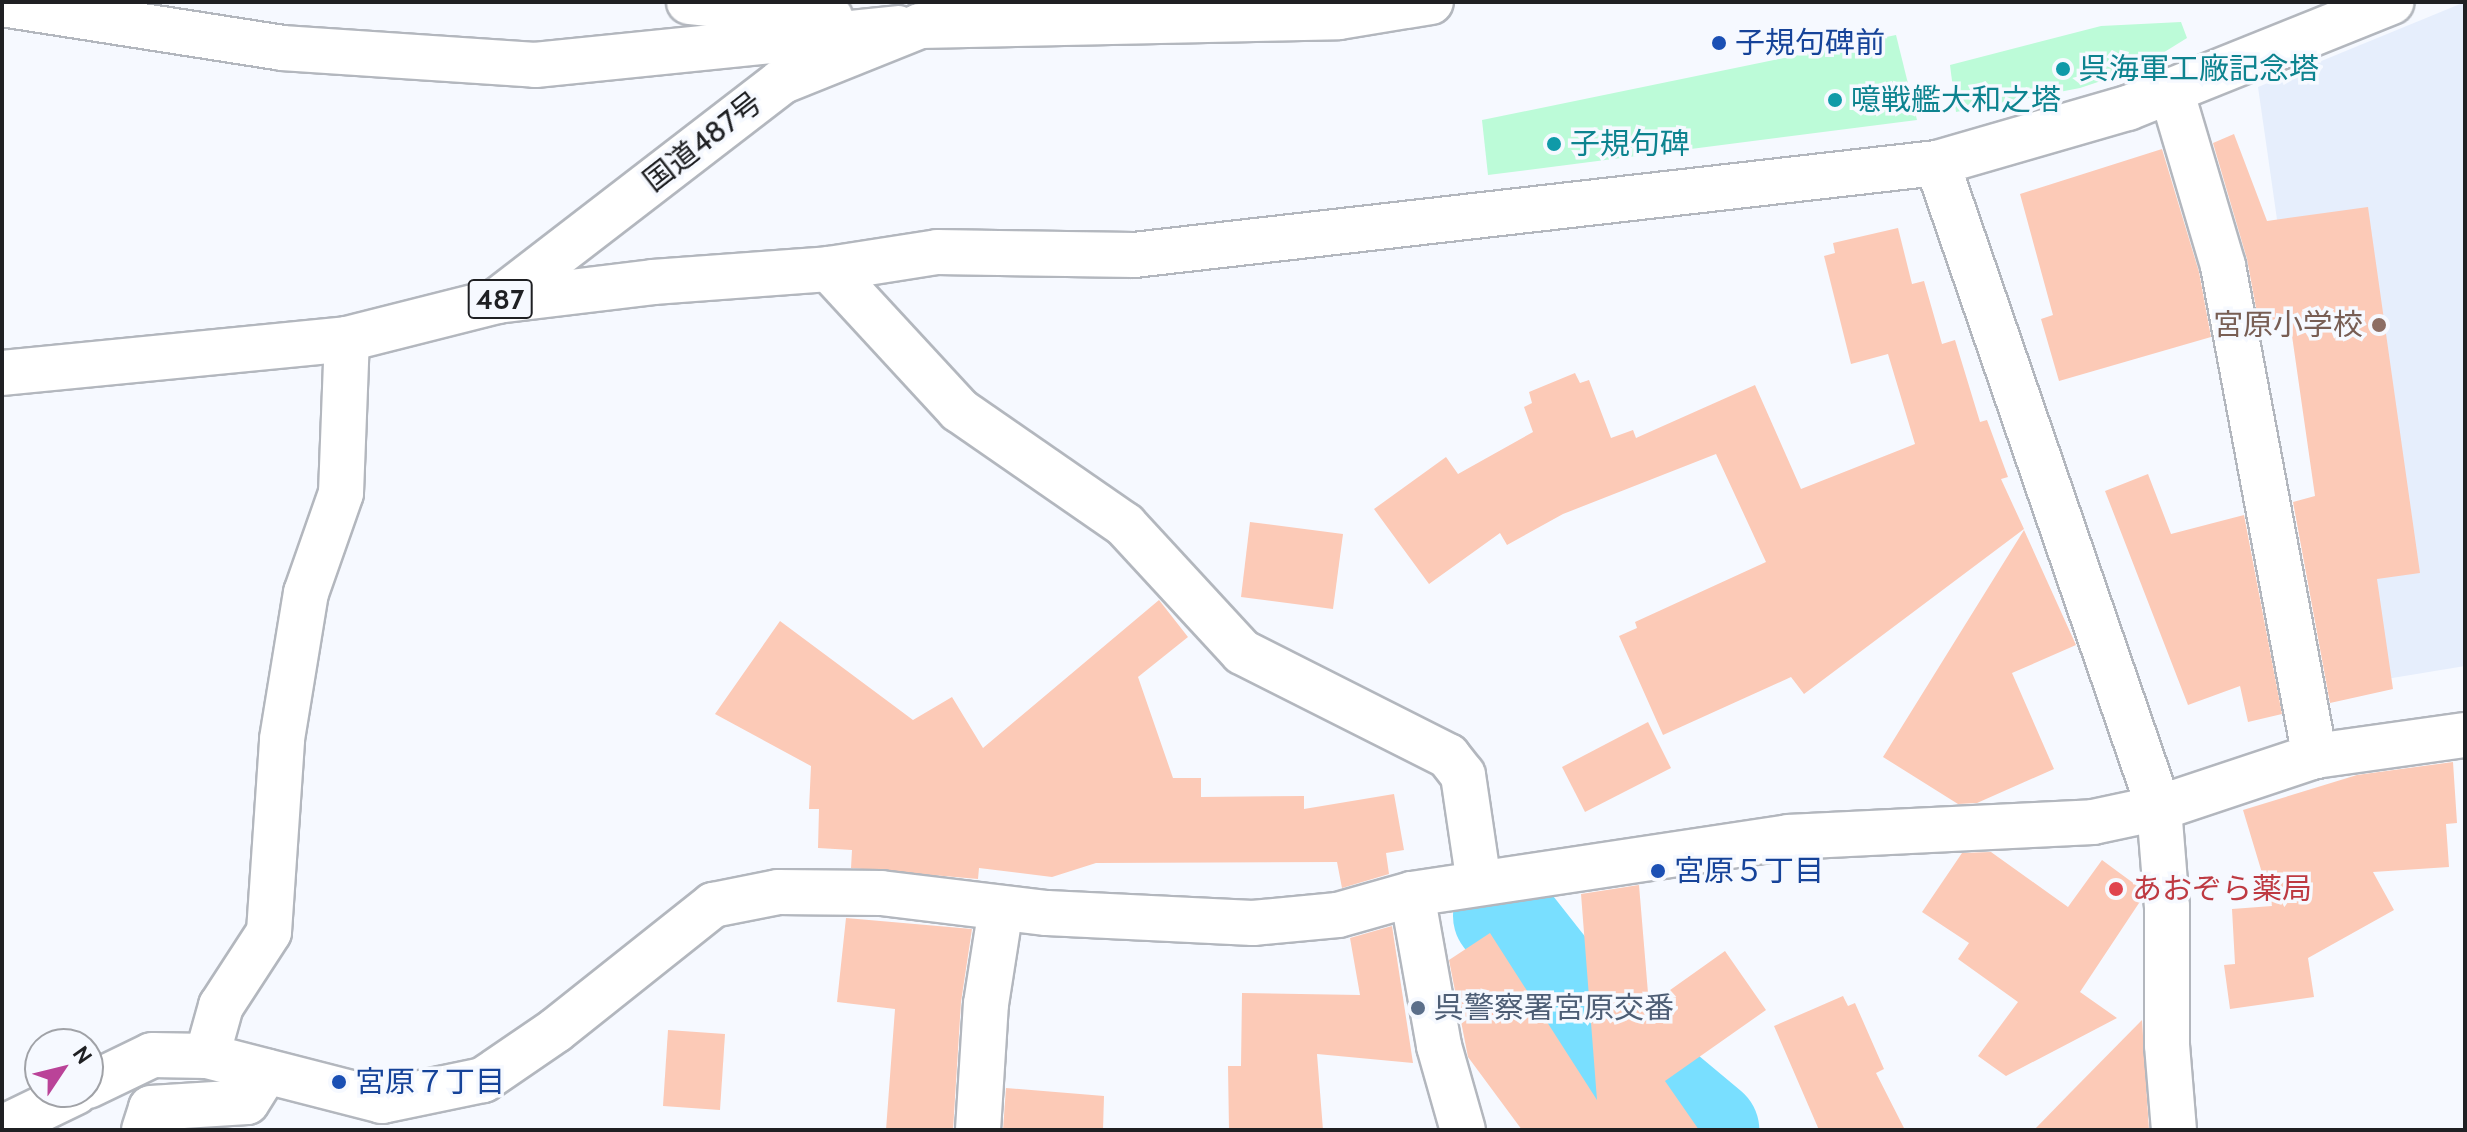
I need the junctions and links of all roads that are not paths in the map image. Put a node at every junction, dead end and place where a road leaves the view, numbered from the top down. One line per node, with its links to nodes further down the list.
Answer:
1 (689, 2): 5 (main road)
2 (1431, 2): 5 (main road, 国道487号 / 487)
3 (2392, 2): 6 (main road)
4 (2, 4): 5 (main road)
5 (920, 26): 9 (main road, 国道487号 / 487)
6 (2171, 90): 7 (main road); 13 (main road)
7 (1937, 163): 8 (main road); 14 (main road)
8 (829, 269): 9 (main road); 15 (main road)
9 (497, 301): 10 (main road, 国道487号 / 487)
10 (347, 339): 11 (main road, 国道487号 / 487); 18 (main road)
11 (2, 373)
12 (2465, 735): 13 (main road)
13 (2315, 756): 14 (main road)
14 (2159, 808): 15 (main road); 26 (main road)
15 (1479, 883): 16 (main road)
16 (1412, 894): 17 (main road); 25 (main road)
17 (1001, 908): 19 (main road); 24 (main road)
18 (207, 1056): 19 (main road); 20 (main road)
19 (266, 1071): 23 (main road)
20 (104, 1078)
21 (43, 1108): 22 (main road)
22 (2, 1128)
23 (144, 1130)
24 (978, 1130)
25 (1463, 1130)
26 (2174, 1130)

